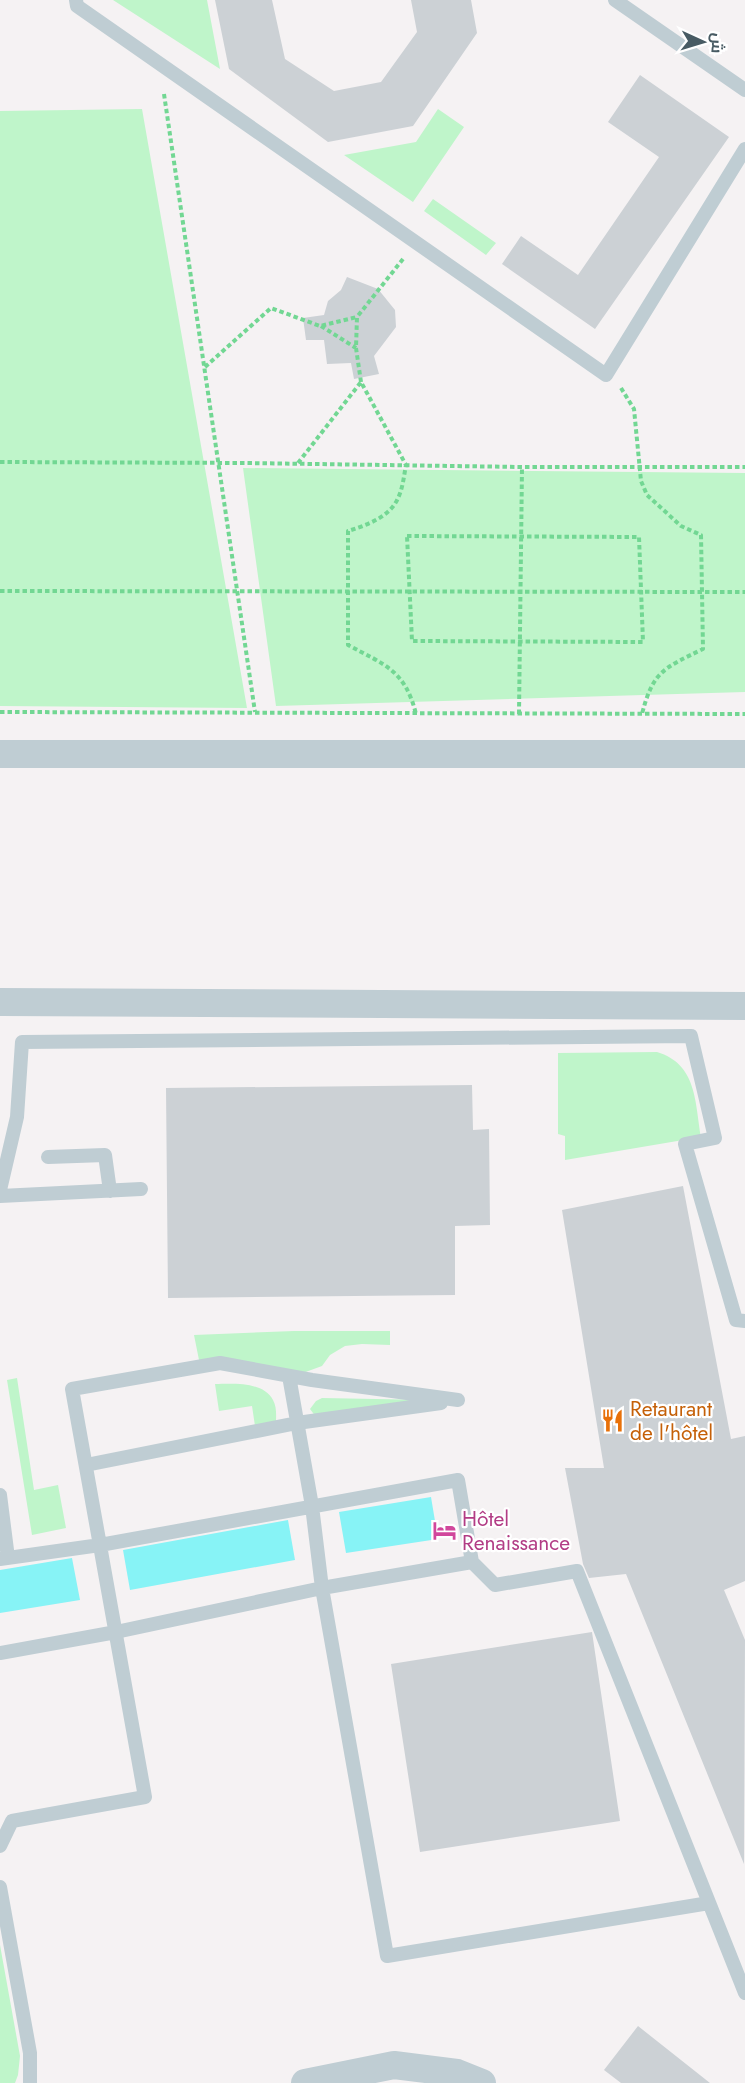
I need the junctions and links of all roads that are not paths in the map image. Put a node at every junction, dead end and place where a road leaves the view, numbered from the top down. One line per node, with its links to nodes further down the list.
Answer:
1 (76, 0): 4 (lane)
2 (615, 0): 3 (lane)
3 (745, 90)
4 (745, 149)
5 (0, 753): 6 (street)
6 (745, 754)
7 (0, 1002): 8 (street)
8 (745, 1006)
9 (48, 1157): 12 (lane)
10 (141, 1189): 12 (lane)
11 (0, 1190): 14 (lane)
12 (110, 1191): 13 (lane)
13 (0, 1196)
14 (745, 1321)
15 (290, 1376): 16 (lane); 16 (lane); 17 (lane)
16 (297, 1424): 17 (lane); 19 (lane)
17 (86, 1466): 20 (lane)
18 (0, 1495): 21 (lane)
19 (312, 1506): 20 (lane); 22 (lane); 23 (lane)
20 (100, 1545): 21 (lane); 24 (lane)
21 (4, 1559)
22 (472, 1562): 23 (lane); 28 (lane)
23 (322, 1588): 24 (lane); 28 (lane)
24 (116, 1632): 25 (lane); 26 (lane)
25 (0, 1653)
26 (0, 1846)
27 (0, 1887): 30 (lane)
28 (709, 1903): 29 (lane)
29 (745, 1993)
30 (30, 2083)
31 (305, 2083): 32 (street)
32 (482, 2083)

